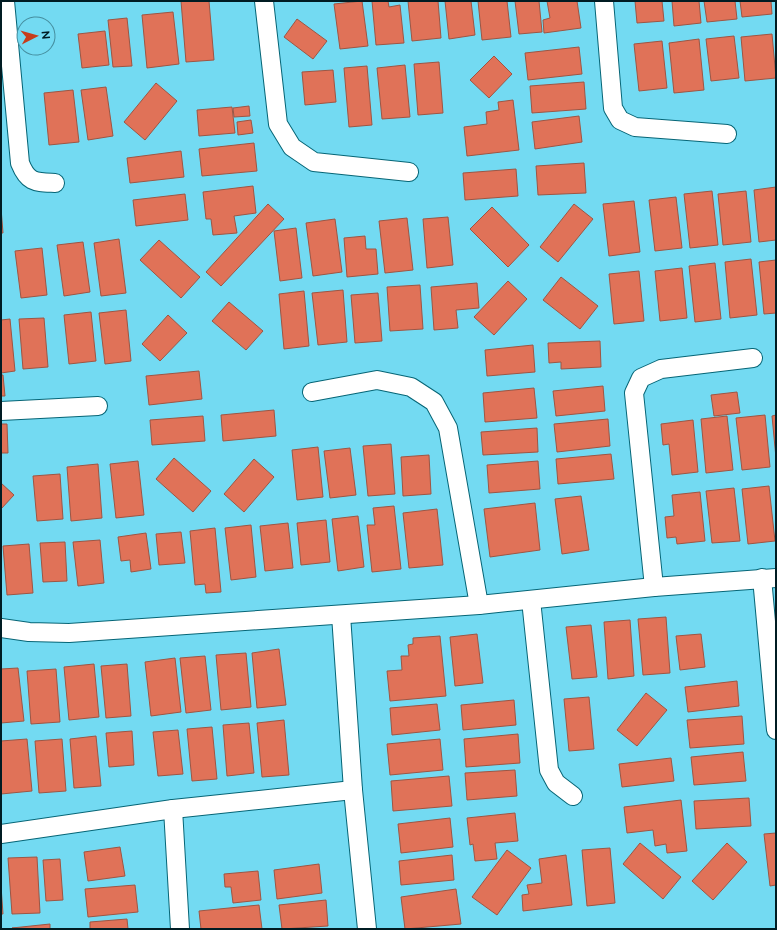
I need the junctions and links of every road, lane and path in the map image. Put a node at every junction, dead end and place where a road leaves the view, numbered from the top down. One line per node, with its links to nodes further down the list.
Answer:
1 (5, 1): 6 (street)
2 (264, 1): 5 (street)
3 (604, 1): 4 (street)
4 (727, 134)
5 (409, 172)
6 (55, 183)
7 (753, 358): 12 (street)
8 (312, 392): 14 (street)
9 (98, 406): 10 (street)
10 (1, 410)
11 (769, 578): 12 (street); 17 (street)
12 (654, 587): 13 (street)
13 (531, 600): 14 (street); 19 (street)
14 (479, 605): 15 (street)
15 (341, 615): 16 (street); 18 (street)
16 (1, 628)
17 (776, 730)
18 (353, 790): 20 (street); 23 (street)
19 (574, 796)
20 (173, 809): 21 (street); 22 (street)
21 (1, 834)
22 (180, 929)
23 (367, 929)

